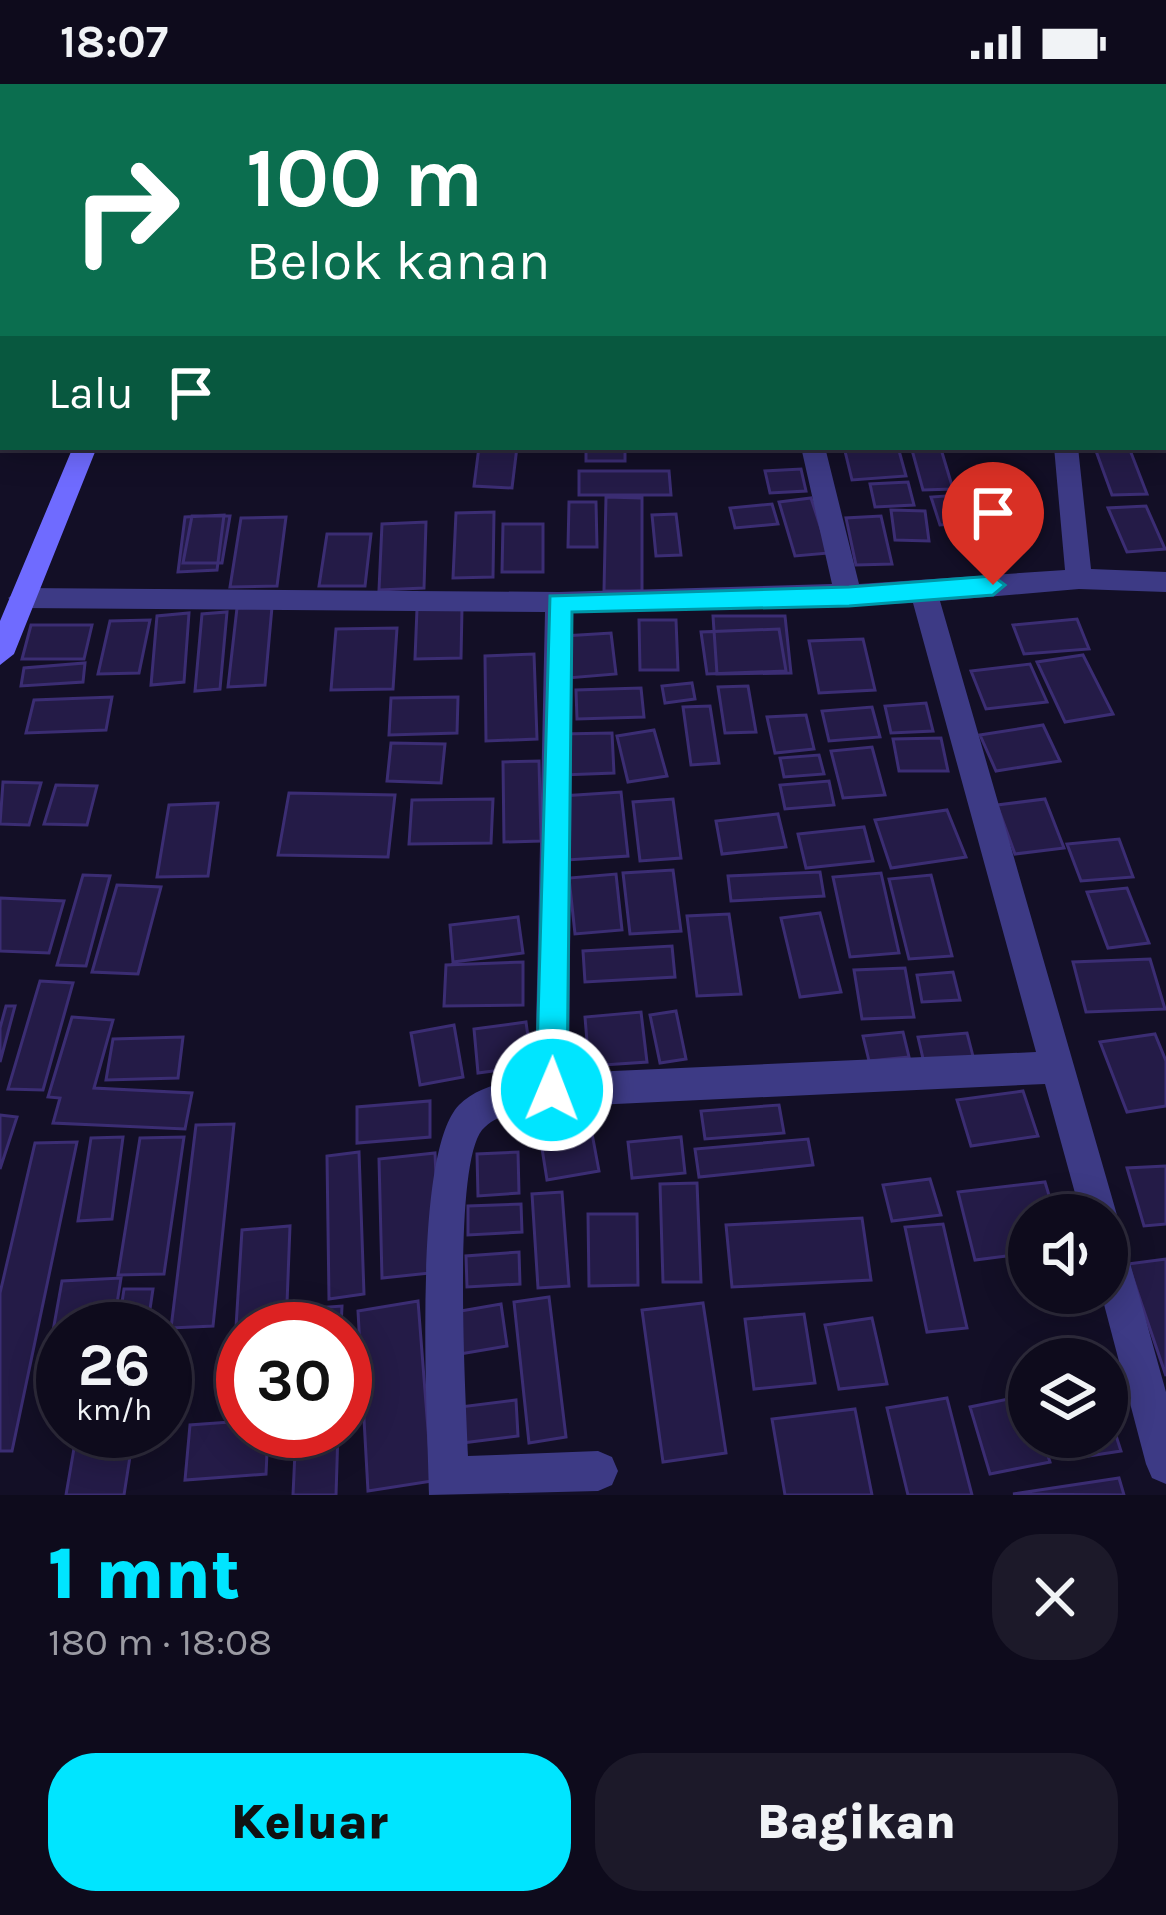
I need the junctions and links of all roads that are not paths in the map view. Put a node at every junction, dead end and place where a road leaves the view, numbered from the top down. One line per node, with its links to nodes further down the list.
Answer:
1 (85, 450): 8 (street)
2 (814, 450): 7 (street)
3 (1066, 450): 4 (street)
4 (1078, 578): 5 (street); 6 (street)
5 (1166, 582)
6 (924, 592): 7 (street); 11 (street)
7 (849, 597): 9 (street)
8 (22, 598): 9 (street); 10 (street)
9 (559, 602): 12 (street)
10 (0, 654)
11 (1059, 1067): 12 (street); 13 (street)
12 (552, 1090): 17 (street)
13 (1093, 1194)
14 (1126, 1314): 15 (street)
15 (1166, 1464)
16 (598, 1471): 17 (street)
17 (449, 1486)

